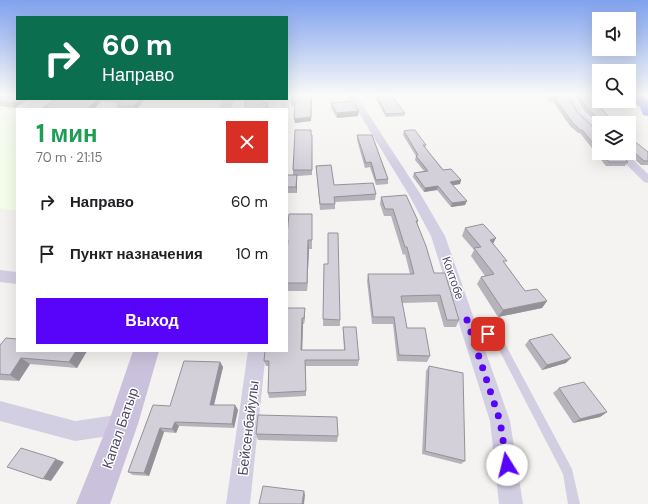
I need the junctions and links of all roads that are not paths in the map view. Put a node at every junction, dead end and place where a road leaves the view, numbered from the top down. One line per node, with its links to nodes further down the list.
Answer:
1 (367, 119): 6 (street, Коктобе)
2 (627, 160): 3 (street)
3 (648, 180)
4 (0, 276): 5 (street)
5 (16, 278)
6 (467, 320): 13 (street, Коктобе); 14 (lane)
7 (146, 352): 10 (main road, Капал Батыр)
8 (257, 352): 12 (street, Бейсенбайулы)
9 (0, 411): 10 (street)
10 (123, 424): 11 (main road, Капал Батыр)
11 (93, 504)
12 (238, 504)
13 (511, 504)
14 (574, 504)

